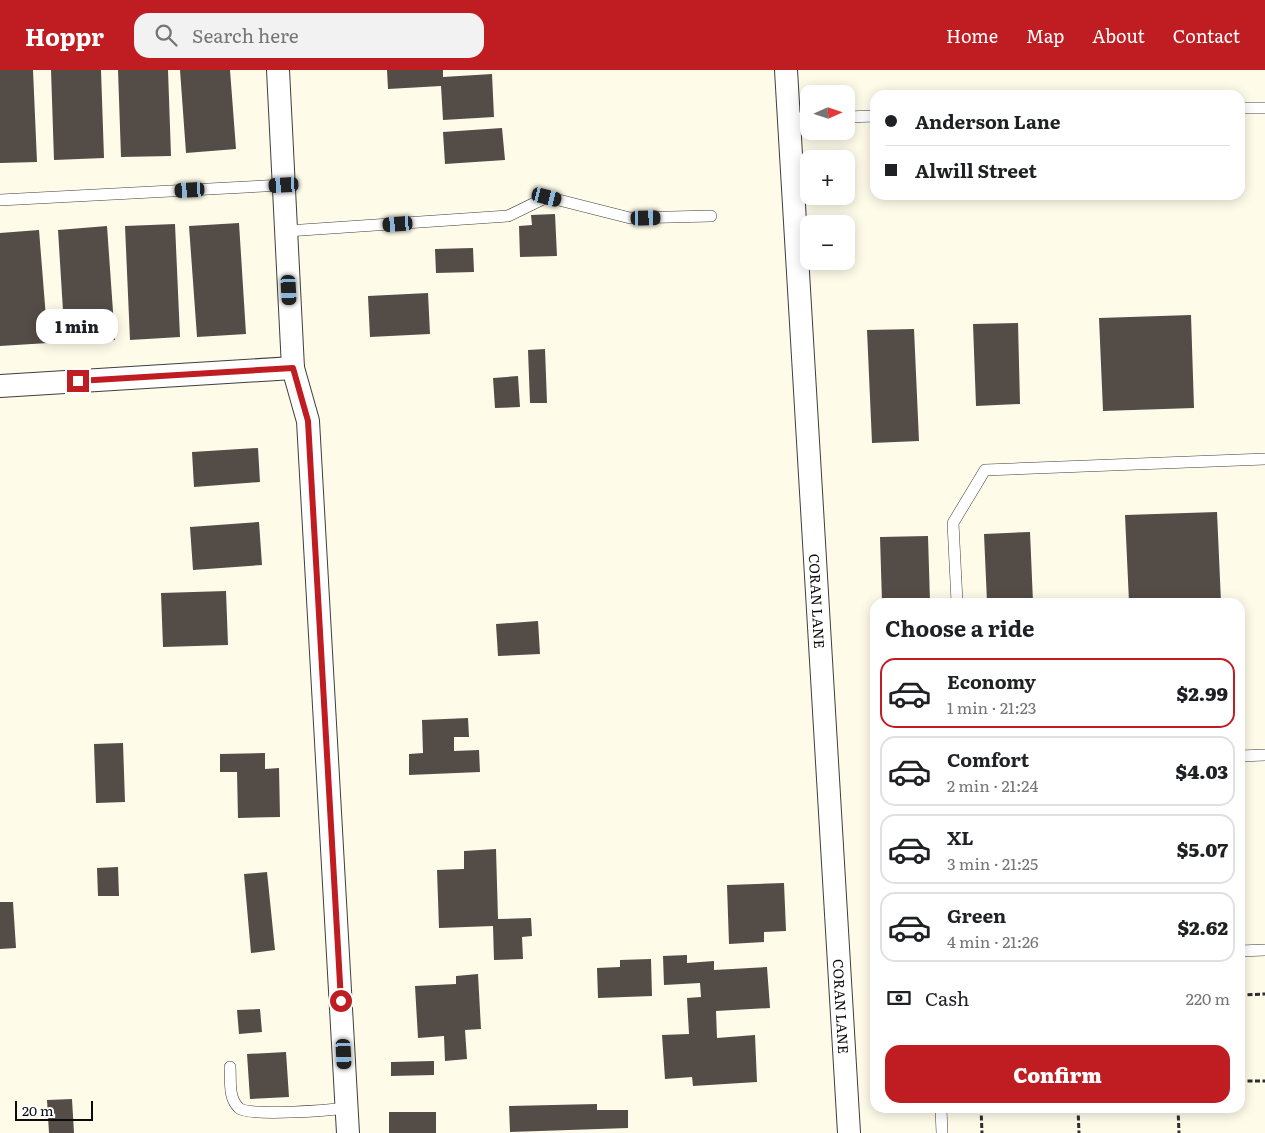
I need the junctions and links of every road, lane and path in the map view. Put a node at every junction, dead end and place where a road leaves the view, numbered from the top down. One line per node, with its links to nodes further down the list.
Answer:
1 (278, 70): 8 (street)
2 (786, 70): 7 (street, CORAN LANE)
3 (1245, 108): 4 (lane)
4 (1265, 108)
5 (870, 116): 6 (lane)
6 (855, 117)
7 (799, 118): 31 (street, CORAN LANE)
8 (284, 185): 9 (lane); 11 (street)
9 (0, 200)
10 (711, 216): 11 (lane)
11 (287, 231): 12 (street)
12 (293, 368): 13 (street); 25 (street)
13 (0, 386)
14 (1265, 459): 15 (lane)
15 (957, 598)
16 (1265, 755): 17 (lane)
17 (1245, 756)
18 (1265, 950): 19 (lane)
19 (1245, 951)
20 (1265, 994): 21 (path)
21 (1245, 995)
22 (230, 1067): 25 (lane)
23 (1265, 1081): 24 (path)
24 (1245, 1082)
25 (347, 1108): 30 (street)
26 (941, 1113): 32 (lane)
27 (981, 1113): 33 (path)
28 (1078, 1113): 34 (path)
29 (1178, 1113): 35 (path)
30 (348, 1133)
31 (849, 1133)
32 (942, 1133)
33 (982, 1133)
34 (1079, 1133)
35 (1179, 1133)

